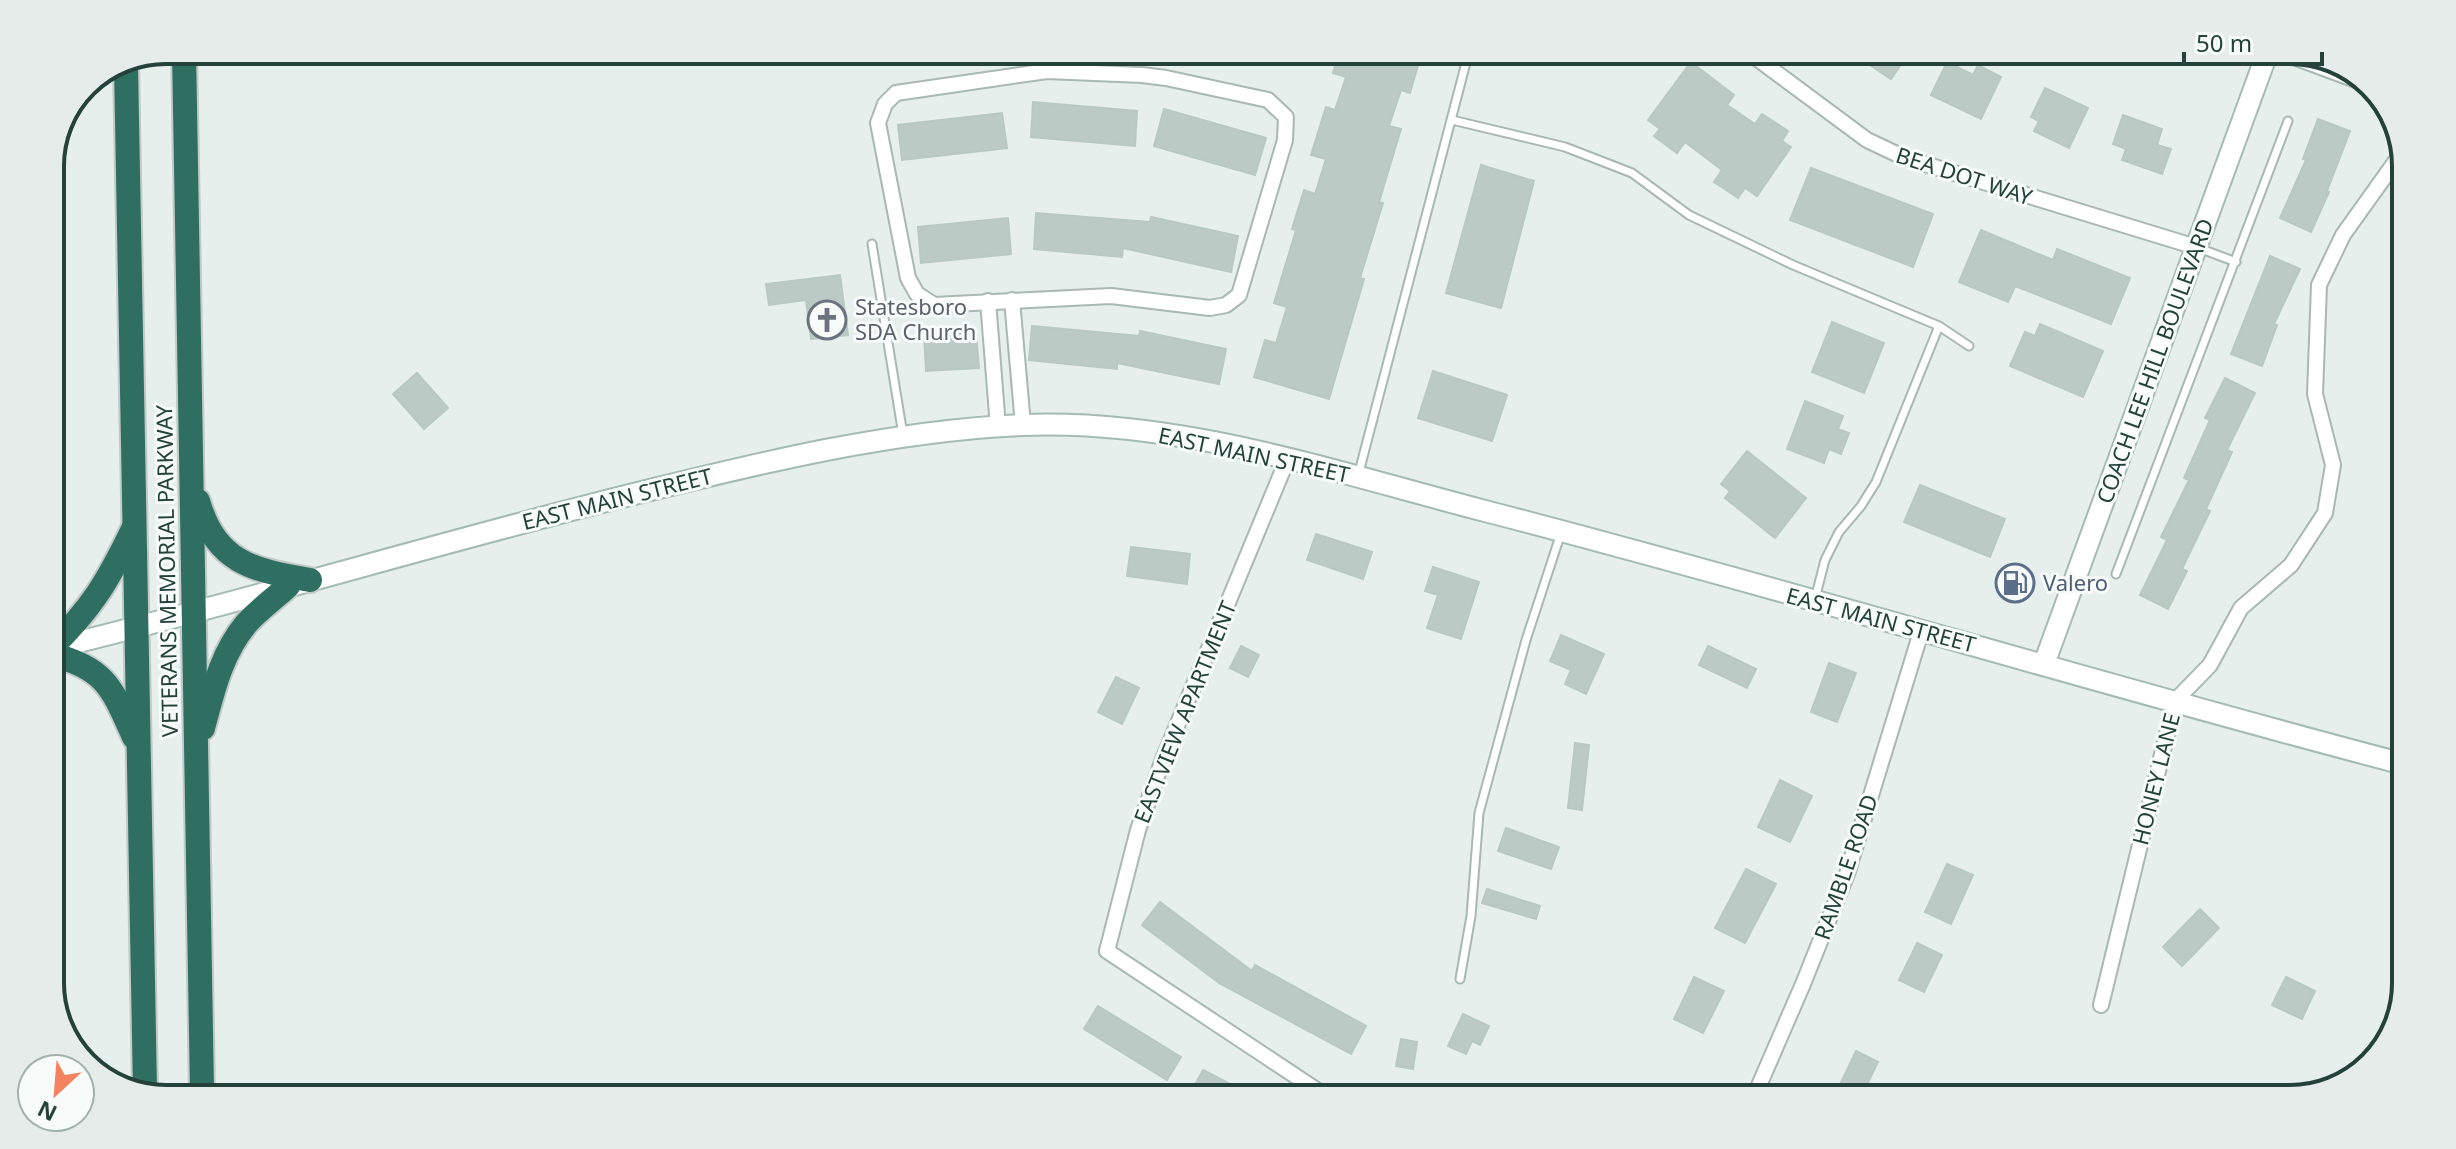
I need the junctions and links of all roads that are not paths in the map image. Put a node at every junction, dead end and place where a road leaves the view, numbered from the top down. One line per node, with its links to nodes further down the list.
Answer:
1 (184, 64): 22 (highway, VETERANS MEMORIAL PARKWAY)
2 (1045, 64): 6 (street)
3 (1466, 64): 8 (lane)
4 (1764, 64): 12 (street, BEA DOT WAY)
5 (2263, 64): 12 (main road, COACH LEE HILL BOULEVARD)
6 (1047, 71): 14 (street); 15 (street)
7 (126, 72): 24 (highway, VETERANS MEMORIAL PARKWAY)
8 (1452, 120): 16 (lane); 23 (lane)
9 (2288, 121): 13 (lane)
10 (2392, 166): 36 (street, HONEY LANE)
11 (872, 244): 20 (lane)
12 (2196, 247): 13 (lane); 35 (main road, COACH LEE HILL BOULEVARD)
13 (2236, 262): 26 (lane)
14 (1012, 300): 15 (street); 18 (street)
15 (988, 301): 19 (street)
16 (1939, 326): 17 (lane); 28 (lane)
17 (1969, 346)
18 (1023, 425): 19 (main road, EAST MAIN STREET); 21 (main road, EAST MAIN STREET)
19 (998, 427): 20 (main road, EAST MAIN STREET)
20 (904, 437): 27 (main road, EAST MAIN STREET)
21 (1287, 460): 23 (main road, EAST MAIN STREET); 44 (street, EASTVIEW APARTMENT)
22 (191, 477): 27 (highway); 29 (highway, VETERANS MEMORIAL PARKWAY)
23 (1358, 478): 25 (main road, EAST MAIN STREET)
24 (135, 523): 30 (highway, VETERANS MEMORIAL PARKWAY); 32 (highway)
25 (1562, 531): 28 (main road, EAST MAIN STREET); 40 (lane)
26 (2116, 574)
27 (299, 583): 29 (main road, EAST MAIN STREET); 38 (highway)
28 (1814, 601): 31 (main road, EAST MAIN STREET)
29 (193, 612): 30 (main road, EAST MAIN STREET); 38 (highway, VETERANS MEMORIAL PARKWAY)
30 (137, 628): 33 (main road, EAST MAIN STREET); 37 (highway, VETERANS MEMORIAL PARKWAY)
31 (1921, 632): 35 (main road, EAST MAIN STREET); 45 (street, RAMBLE ROAD)
32 (64, 635)
33 (64, 647)
34 (64, 656): 37 (highway)
35 (2044, 664): 36 (main road, EAST MAIN STREET)
36 (2175, 701): 39 (main road, EAST MAIN STREET); 41 (street, HONEY LANE)
37 (139, 747): 42 (highway, VETERANS MEMORIAL PARKWAY)
38 (196, 753): 43 (highway, VETERANS MEMORIAL PARKWAY)
39 (2392, 761)
40 (1460, 979)
41 (2101, 1005)
42 (145, 1083)
43 (202, 1085)
44 (1309, 1085)
45 (1759, 1085)

